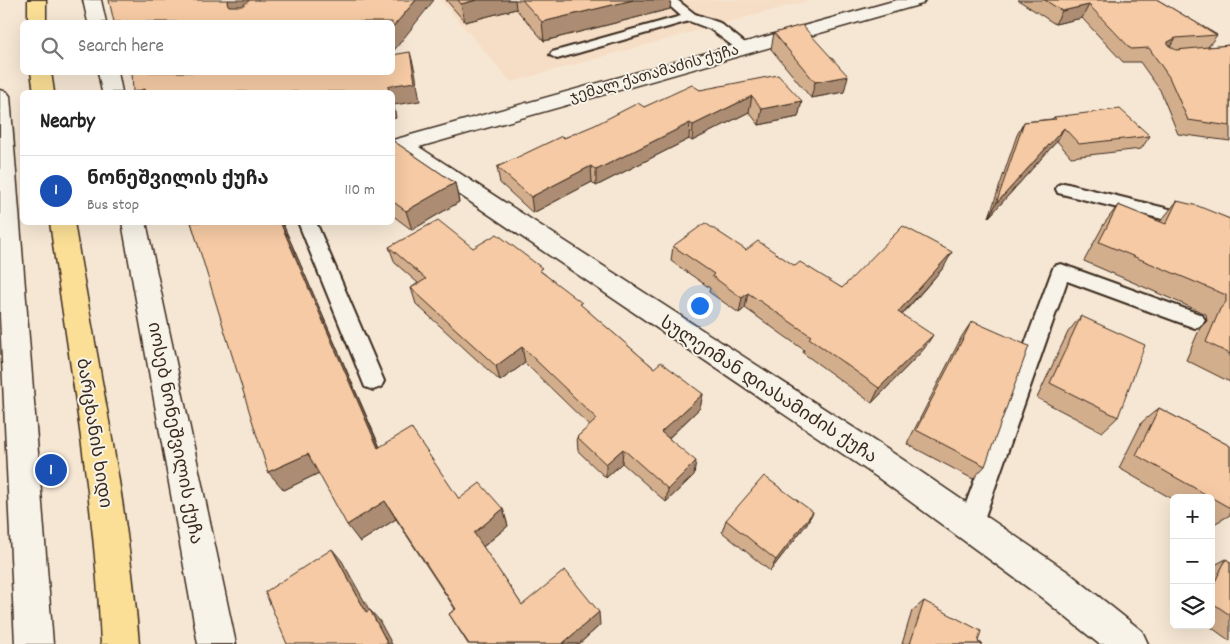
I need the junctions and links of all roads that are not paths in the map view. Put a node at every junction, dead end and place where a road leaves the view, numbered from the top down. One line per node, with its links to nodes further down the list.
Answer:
1 (37, 0): 6 (main road)
2 (92, 0): 7 (street)
3 (669, 0): 5 (lane)
4 (916, 0): 8 (street, ჯემალ ქათამაძის ქუჩა)
5 (690, 17): 8 (lane); 9 (lane)
6 (37, 20)
7 (97, 20)
8 (743, 47): 15 (street, ჯემალ ქათამაძის ქუჩა)
9 (557, 55)
10 (41, 75): 12 (main road)
11 (109, 75): 13 (street)
12 (44, 90)
13 (112, 90)
14 (0, 96): 17 (street)
15 (397, 147): 24 (street, სულეიმან დიასამიძის ქუჩა)
16 (1064, 189): 21 (lane)
17 (4, 207): 25 (street)
18 (62, 225): 26 (main road, ბარცხანის ხიდი)
19 (135, 225): 27 (street, იოსებ ნონეშვილის ქუჩა)
20 (308, 225): 23 (lane)
21 (1230, 230)
22 (1195, 320): 24 (lane)
23 (374, 381)
24 (970, 526): 28 (street, სულეიმან დიასამიძის ქუჩა)
25 (34, 644)
26 (120, 644)
27 (217, 644)
28 (1129, 644)

